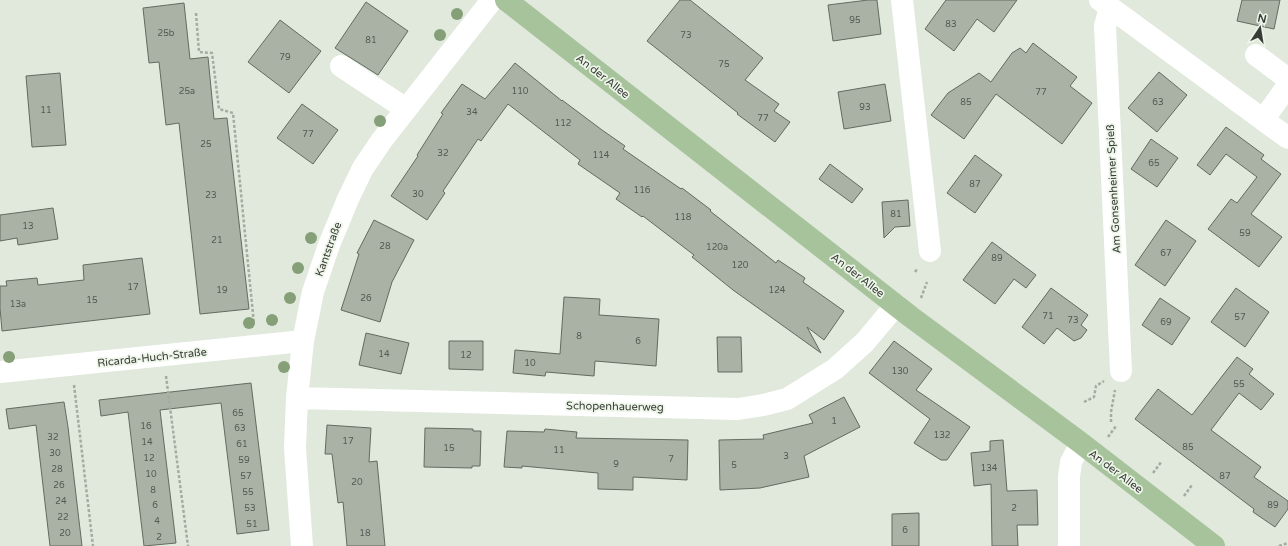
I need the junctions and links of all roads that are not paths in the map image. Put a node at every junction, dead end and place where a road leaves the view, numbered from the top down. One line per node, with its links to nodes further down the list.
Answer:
1 (492, 0): 9 (street, Kantstraße)
2 (506, 0): 13 (main road, An der Allee)
3 (902, 0): 12 (street)
4 (1105, 4): 10 (street, Am Gonsenheimer Spieß); 15 (street, Am Gonsenheimer Spieß)
5 (1256, 55): 7 (street)
6 (341, 66): 9 (street)
7 (1288, 79)
8 (1288, 85): 10 (street)
9 (406, 109): 14 (street, Kantstraße)
10 (1264, 119): 11 (street, Am Gonsenheimer Spieß)
11 (1288, 138)
12 (930, 251)
13 (896, 305): 17 (street, Schopenhauerweg); 18 (main road, An der Allee)
14 (303, 341): 16 (street, Ricarda-Huch-Straße); 17 (street, Kantstraße)
15 (1122, 371)
16 (0, 372)
17 (297, 398): 19 (street, Kantstraße)
18 (1081, 444): 20 (street); 21 (main road, An der Allee)
19 (302, 546)
20 (1069, 546)
21 (1214, 546)

